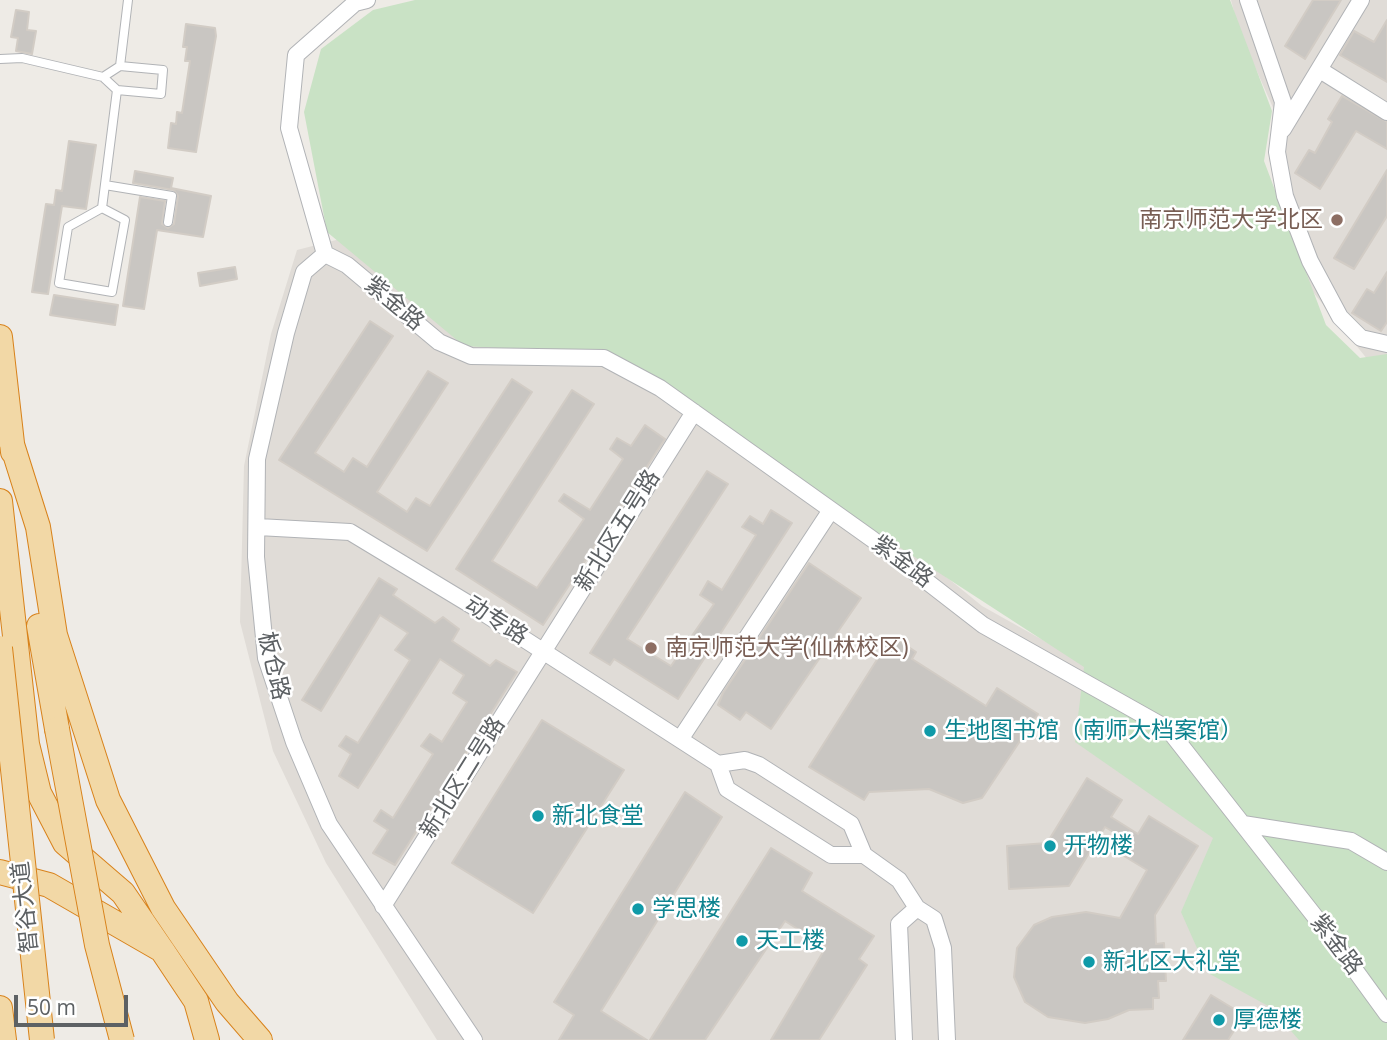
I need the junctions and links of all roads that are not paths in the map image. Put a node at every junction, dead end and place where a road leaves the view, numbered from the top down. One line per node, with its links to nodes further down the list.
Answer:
1 (128, 0): 6 (lane)
2 (367, 0): 15 (street)
3 (1248, 0): 11 (street)
4 (1362, 0): 7 (street)
5 (0, 59): 8 (lane)
6 (120, 66): 8 (lane); 9 (lane)
7 (1320, 70): 10 (street); 11 (street)
8 (103, 77): 9 (lane)
9 (117, 90): 12 (lane)
10 (1387, 112)
11 (1279, 137): 17 (street)
12 (105, 185): 13 (lane); 14 (lane)
13 (102, 208): 13 (lane)
14 (168, 222)
15 (325, 254): 18 (street, 紫金路); 22 (street, 板仓路)
16 (0, 337): 19 (highway)
17 (1387, 344)
18 (694, 412): 21 (street, 紫金路); 24 (street, 新北区五号路)
19 (10, 438): 38 (highway, bridge); 40 (highway)
20 (0, 501): 33 (highway)
21 (831, 510): 25 (street); 27 (street, 紫金路)
22 (258, 527): 24 (street, 动专路); 31 (street, 板仓路)
23 (0, 648): 37 (highway, 智谷大道, bridge)
24 (543, 650): 25 (street, 动专路); 31 (street, 新北区二号路)
25 (681, 738): 26 (street, 动专路)
26 (718, 764): 28 (street); 28 (street)
27 (1243, 824): 29 (street); 35 (street, 紫金路)
28 (864, 855): 32 (street)
29 (1387, 862)
30 (0, 872): 33 (highway, bridge)
31 (383, 906): 41 (street, 板仓路)
32 (917, 908): 42 (street); 43 (street)
33 (162, 950): 39 (highway)
34 (0, 1008): 36 (highway)
35 (1387, 1014)
36 (4, 1040)
37 (42, 1040)
38 (122, 1040)
39 (206, 1040)
40 (260, 1040)
41 (474, 1040)
42 (904, 1040)
43 (947, 1040)

